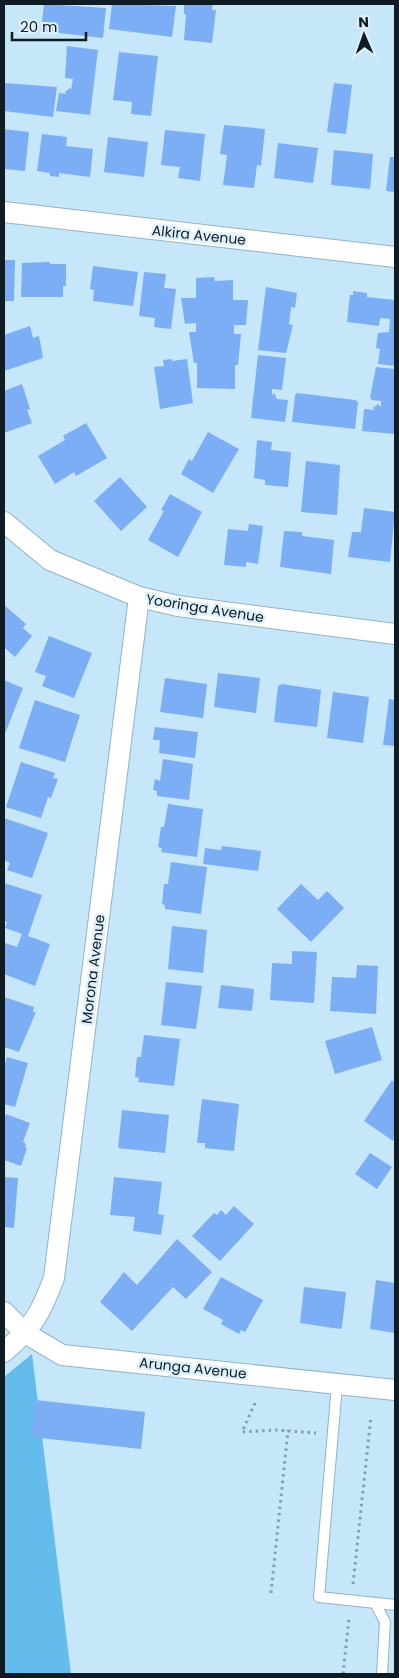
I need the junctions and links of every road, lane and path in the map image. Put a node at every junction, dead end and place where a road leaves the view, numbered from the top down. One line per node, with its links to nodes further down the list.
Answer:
1 (4, 212): 2 (street, Alkira Avenue)
2 (395, 257)
3 (4, 522): 4 (street, Yooringa Avenue)
4 (139, 597): 5 (street, Yooringa Avenue); 7 (street, Morona Avenue)
5 (395, 634)
6 (4, 1312): 7 (street, Arunga Avenue)
7 (26, 1333): 8 (street); 9 (street, Arunga Avenue)
8 (4, 1352)
9 (337, 1384): 10 (street, Arunga Avenue); 14 (lane)
10 (395, 1390)
11 (255, 1403): 13 (path)
12 (371, 1416): 16 (path)
13 (288, 1430): 14 (path); 15 (path)
14 (334, 1435): 16 (lane)
15 (271, 1593)
16 (351, 1600): 17 (lane); 19 (path)
17 (375, 1603): 18 (lane); 20 (lane)
18 (395, 1605)
19 (343, 1674)
20 (382, 1674)

